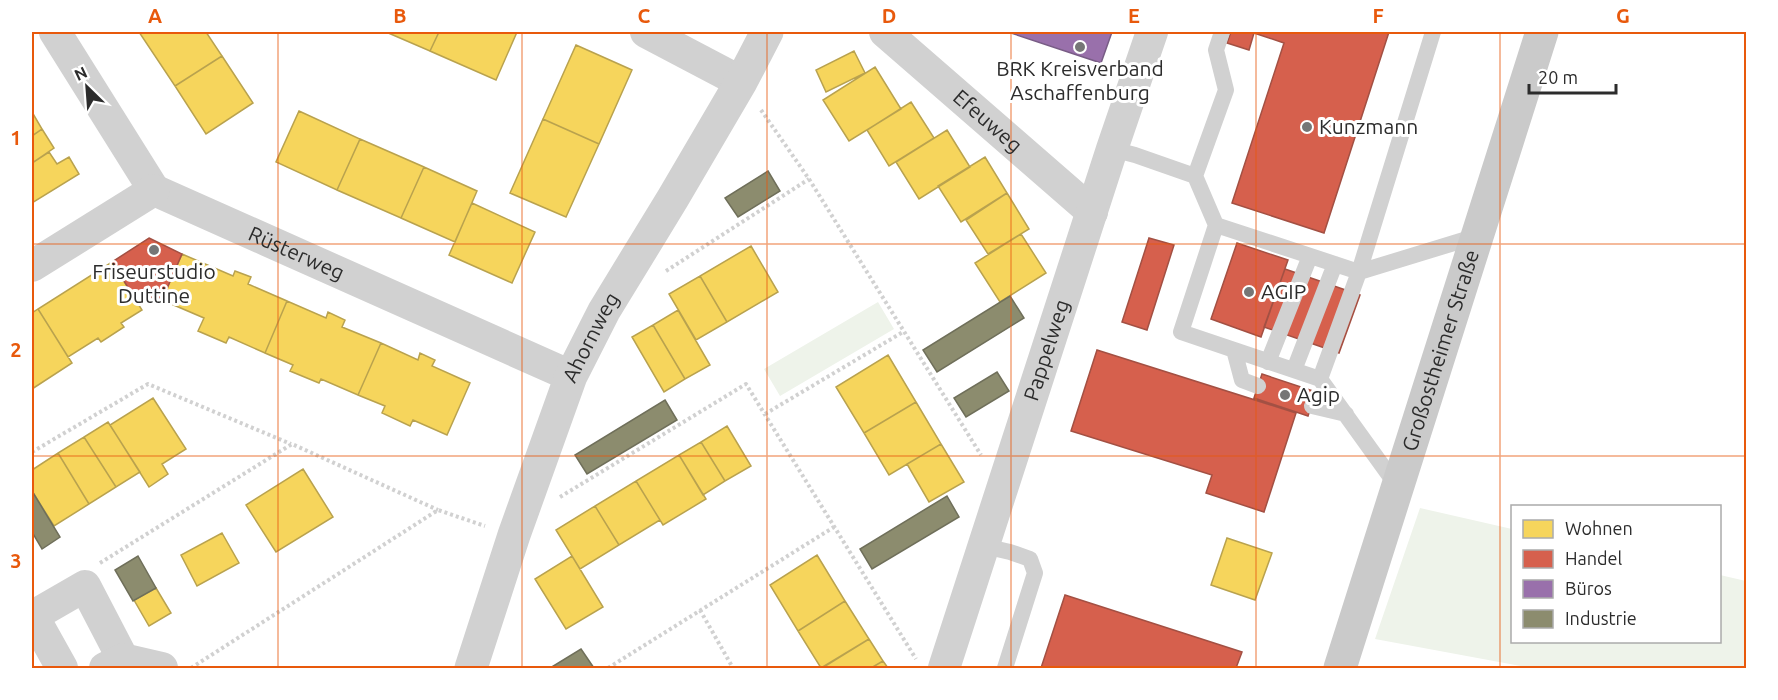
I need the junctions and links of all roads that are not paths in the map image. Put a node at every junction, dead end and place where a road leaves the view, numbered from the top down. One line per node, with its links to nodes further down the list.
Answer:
1 (55, 32): 12 (street)
2 (646, 32): 9 (street)
3 (767, 32): 9 (street, Ahornweg)
4 (885, 32): 13 (street, Efeuweg)
5 (1152, 32): 10 (street, Pappelweg)
6 (1222, 32): 11 (lane)
7 (1433, 32): 19 (lane)
8 (1542, 32): 15 (main road, Großostheimer Straße)
9 (741, 82): 23 (street, Ahornweg)
10 (1112, 149): 11 (lane); 13 (street, Pappelweg)
11 (1195, 176): 14 (lane)
12 (154, 190): 18 (street); 23 (street, Rüsterweg)
13 (1092, 212): 29 (street, Pappelweg)
14 (1216, 225): 16 (lane); 20 (lane)
15 (1478, 236): 19 (lane); 28 (main road, Großostheimer Straße)
16 (1310, 256): 17 (lane); 21 (lane)
17 (1335, 264): 19 (lane); 22 (lane)
18 (32, 266)
19 (1359, 272): 24 (lane)
20 (1234, 350): 21 (lane); 25 (lane)
21 (1268, 362): 22 (lane)
22 (1294, 370): 24 (lane)
23 (571, 376): 34 (street, Ahornweg)
24 (1320, 379): 27 (lane)
25 (1258, 386)
26 (1312, 406): 27 (lane)
27 (1346, 414): 28 (lane)
28 (1397, 486): 36 (main road, Großostheimer Straße)
29 (984, 546): 31 (street, Pappelweg); 35 (lane)
30 (114, 664): 32 (street); 33 (street)
31 (930, 664)
32 (62, 669)
33 (162, 669)
34 (471, 669)
35 (1005, 669)
36 (1340, 669)

